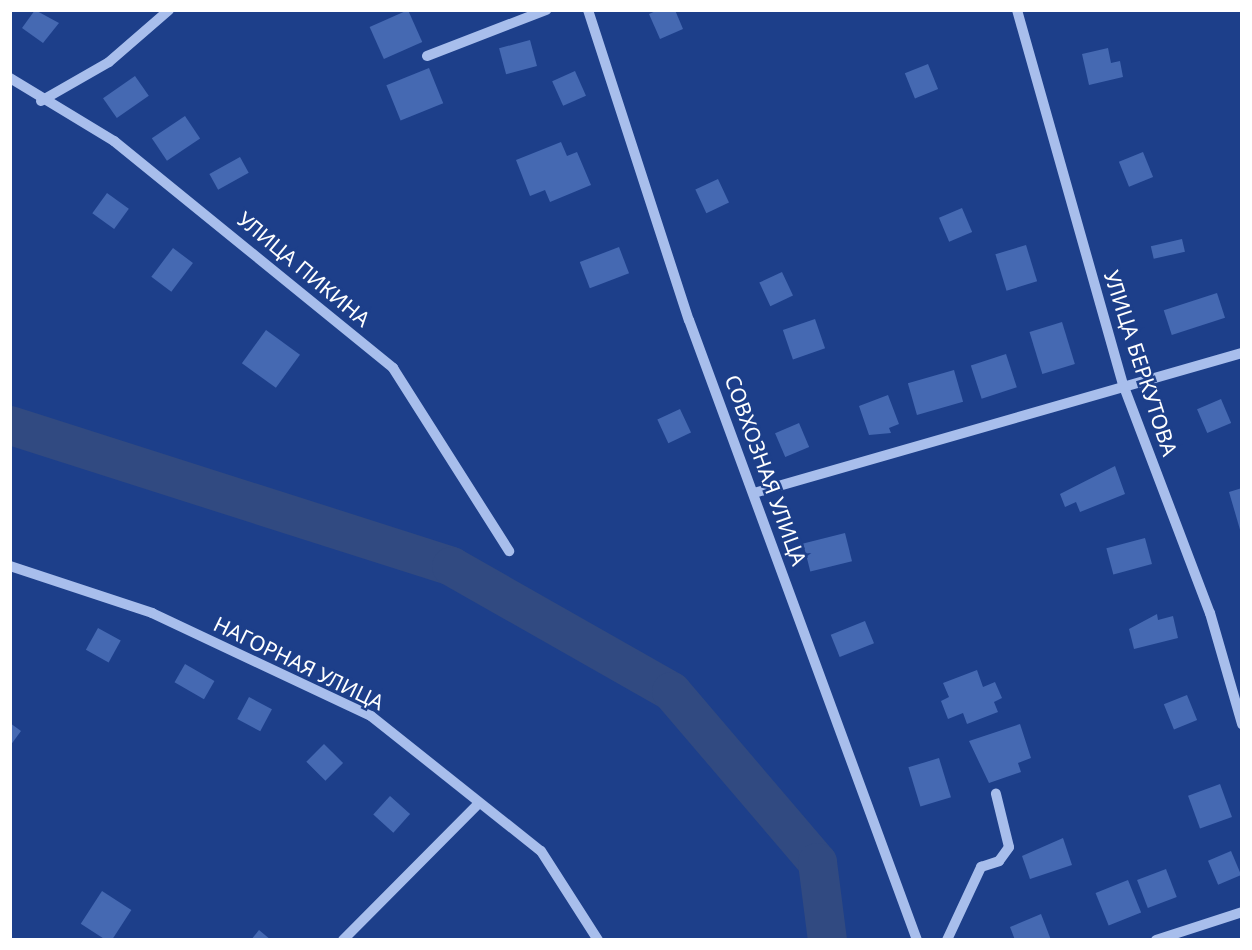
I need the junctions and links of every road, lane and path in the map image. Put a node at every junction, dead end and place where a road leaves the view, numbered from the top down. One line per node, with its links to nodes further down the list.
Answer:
1 (169, 10): 7 (street)
2 (546, 10): 5 (street)
3 (588, 10): 10 (street, СОВХОЗНАЯ УЛИЦА)
4 (1017, 10): 9 (street, УЛИЦА БЕРКУТОВА)
5 (427, 56)
6 (10, 78): 7 (street, УЛИЦА ПИКИНА)
7 (41, 101): 11 (street, УЛИЦА ПИКИНА)
8 (1242, 353): 9 (street)
9 (1124, 387): 10 (street); 13 (street, УЛИЦА БЕРКУТОВА)
10 (754, 492): 19 (street, СОВХОЗНАЯ УЛИЦА)
11 (509, 551)
12 (10, 566): 15 (street, НАГОРНАЯ УЛИЦА)
13 (1242, 724)
14 (996, 794): 20 (street)
15 (477, 805): 17 (street); 18 (street, НАГОРНАЯ УЛИЦА)
16 (1242, 912): 21 (street)
17 (344, 939)
18 (598, 939)
19 (917, 939)
20 (947, 939)
21 (1156, 939)

